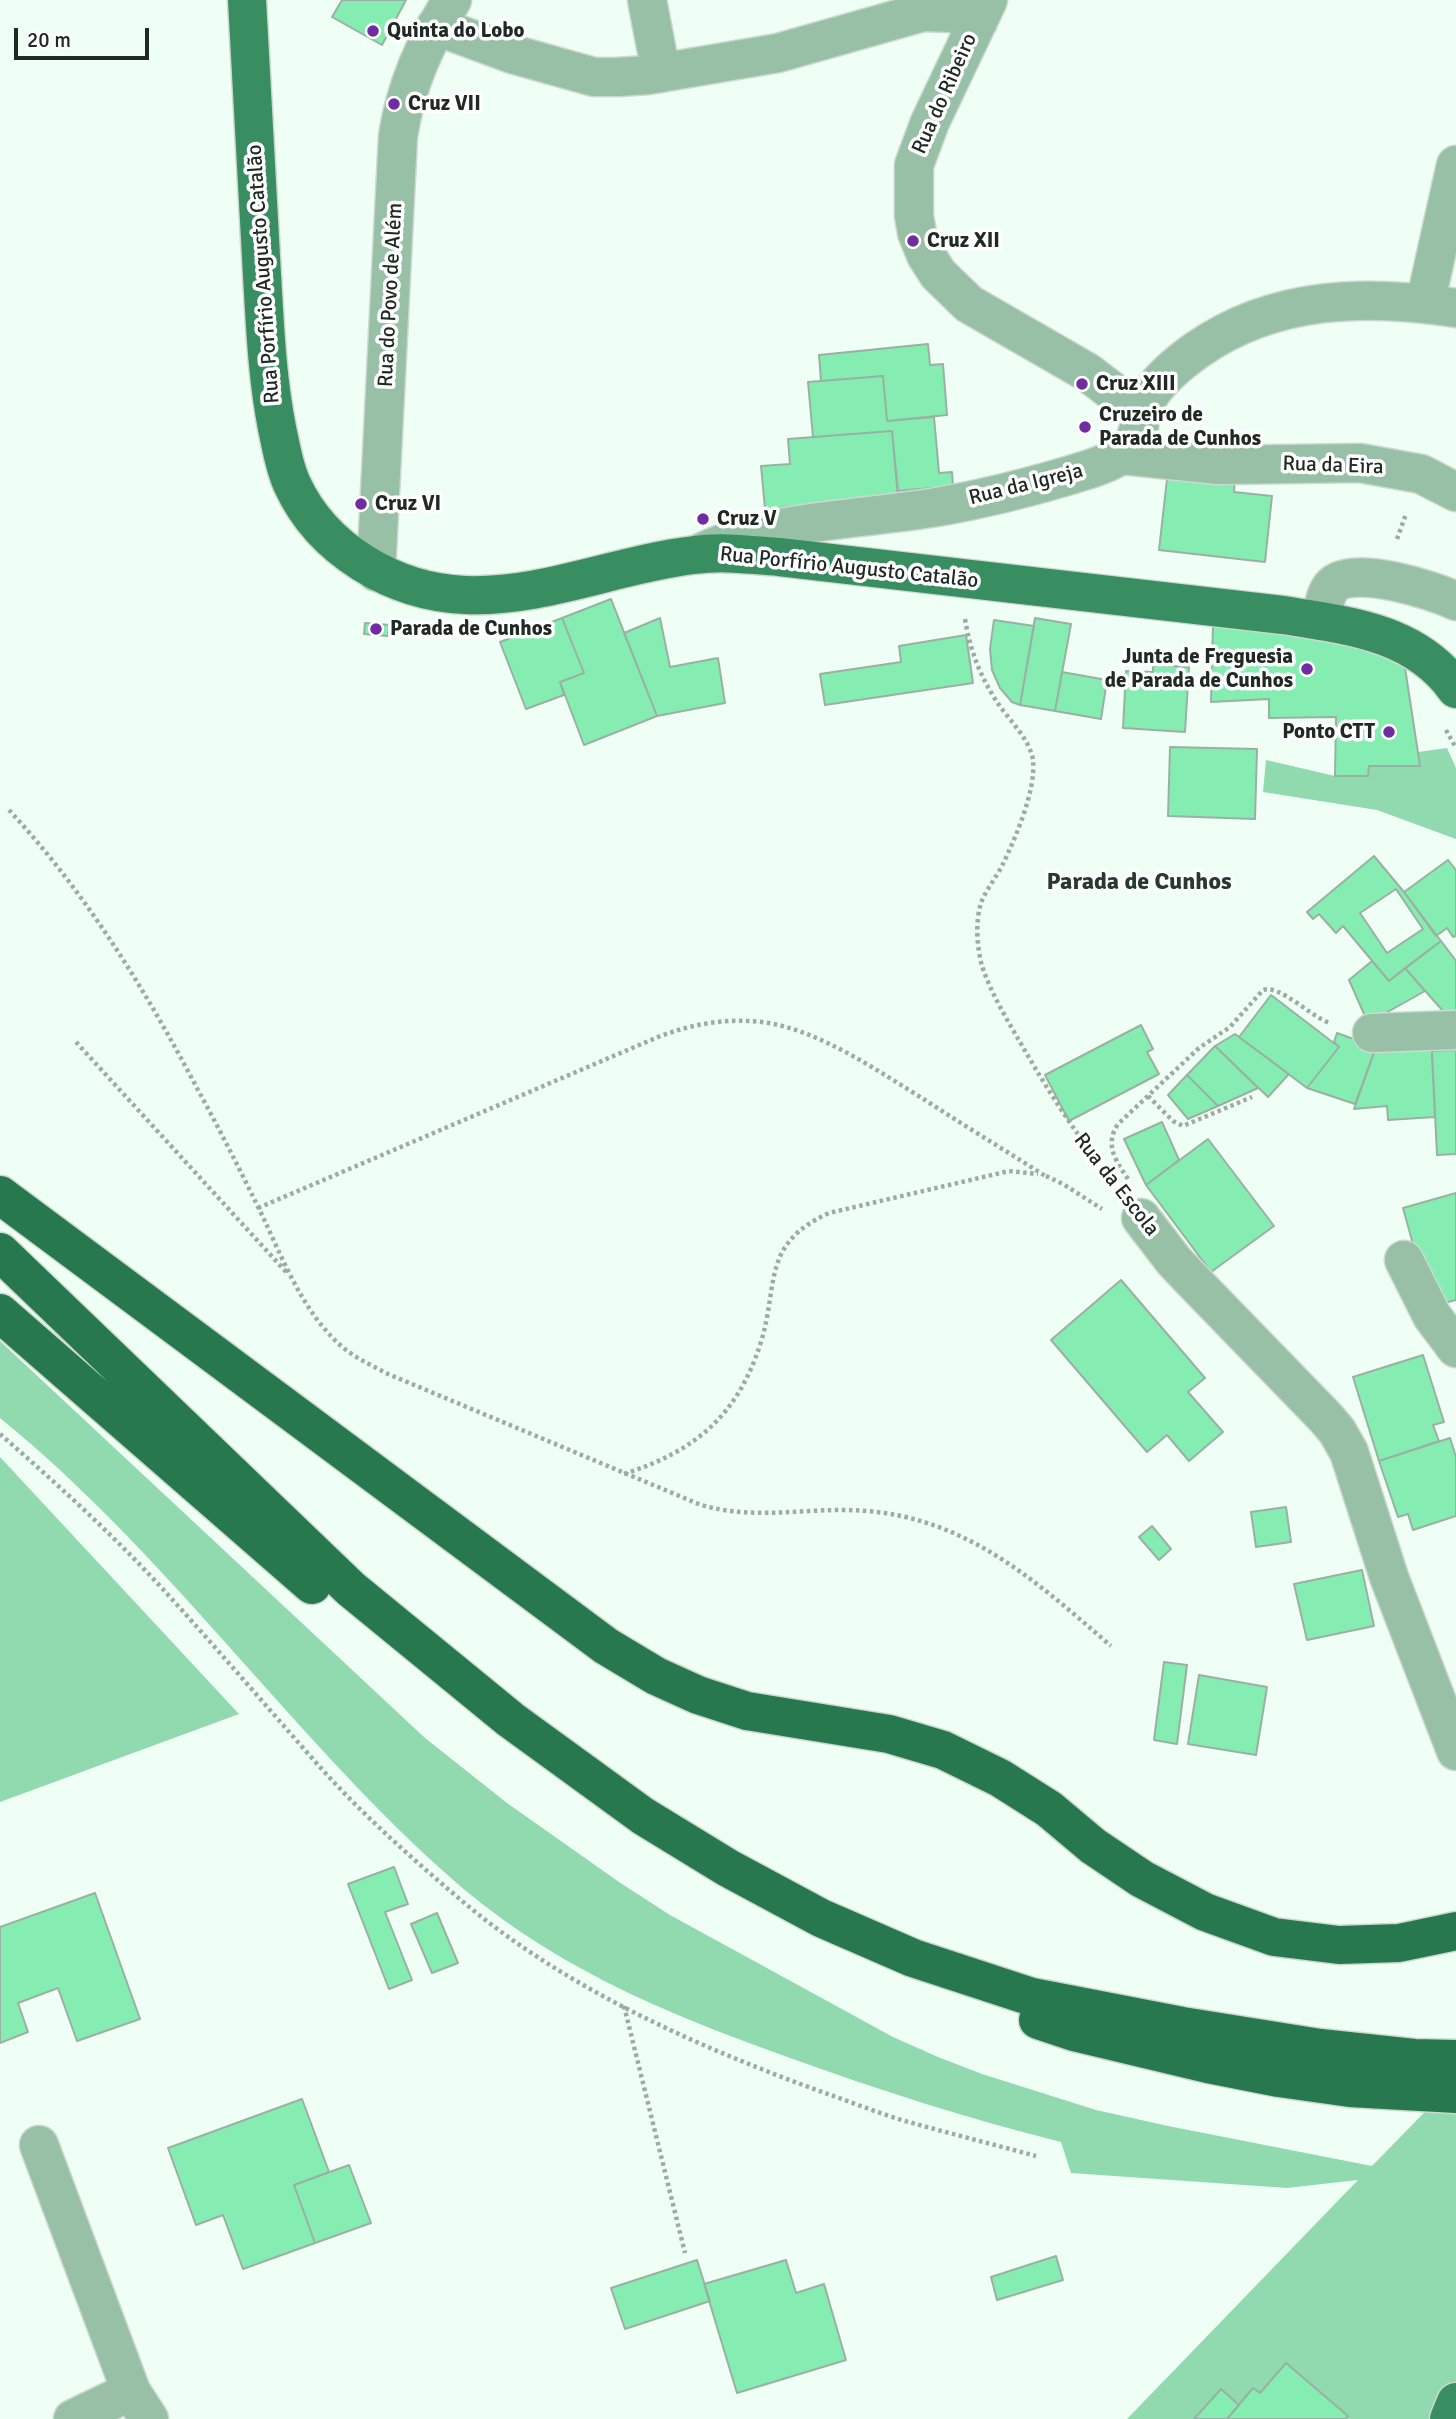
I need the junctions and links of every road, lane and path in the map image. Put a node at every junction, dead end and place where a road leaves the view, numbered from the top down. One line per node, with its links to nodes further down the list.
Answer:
1 (247, 0): 13 (main road, Rua Porfírio Augusto Catalão)
2 (647, 0): 5 (street)
3 (983, 11): 5 (street, Rua do Povo de Além); 8 (street, Rua do Ribeiro)
4 (444, 13): 5 (street, Rua do Povo de Além); 13 (street, Rua do Povo de Além)
5 (661, 73)
6 (1456, 165): 7 (street)
7 (1441, 306): 8 (street)
8 (1141, 413): 9 (street)
9 (1122, 455): 10 (street, Rua da Eira); 12 (street, Rua da Igreja)
10 (1421, 474): 11 (street, Rua da Eira); 15 (path)
11 (1456, 492)
12 (697, 554): 13 (main road, Rua Porfírio Augusto Catalão); 14 (main road, Rua Porfírio Augusto Catalão)
13 (376, 572)
14 (965, 580): 17 (main road, Rua Porfírio Augusto Catalão); 30 (path, Rua da Escola)
15 (1381, 581): 16 (street); 17 (street)
16 (1456, 601)
17 (1321, 621): 18 (main road, Rua Porfírio Augusto Catalão)
18 (1456, 689)
19 (1453, 741): 20 (path)
20 (1456, 748)
21 (9, 810): 29 (path)
22 (1355, 1029): 23 (street); 25 (path)
23 (1456, 1030)
24 (76, 1042): 33 (path)
25 (1148, 1096): 26 (path); 30 (path)
26 (1252, 1097)
27 (1047, 1177): 29 (path); 30 (path); 37 (path)
28 (0, 1195): 40 (highway)
29 (258, 1208): 33 (path)
30 (1141, 1218): 39 (street, Rua da Escola)
31 (0, 1252): 42 (highway)
32 (1404, 1260): 35 (street)
33 (293, 1279): 37 (path)
34 (0, 1312): 43 (highway)
35 (1456, 1348)
36 (0, 1434): 41 (path)
37 (624, 1474): 38 (path)
38 (1111, 1646)
39 (1456, 1751)
40 (1456, 1931)
41 (624, 2006): 45 (path); 46 (path)
42 (1456, 2059)
43 (1456, 2094)
44 (39, 2145): 48 (street)
45 (1036, 2156)
46 (685, 2253)
47 (1456, 2402): 50 (main road)
48 (140, 2405): 49 (street)
49 (73, 2419)
50 (1449, 2419)

